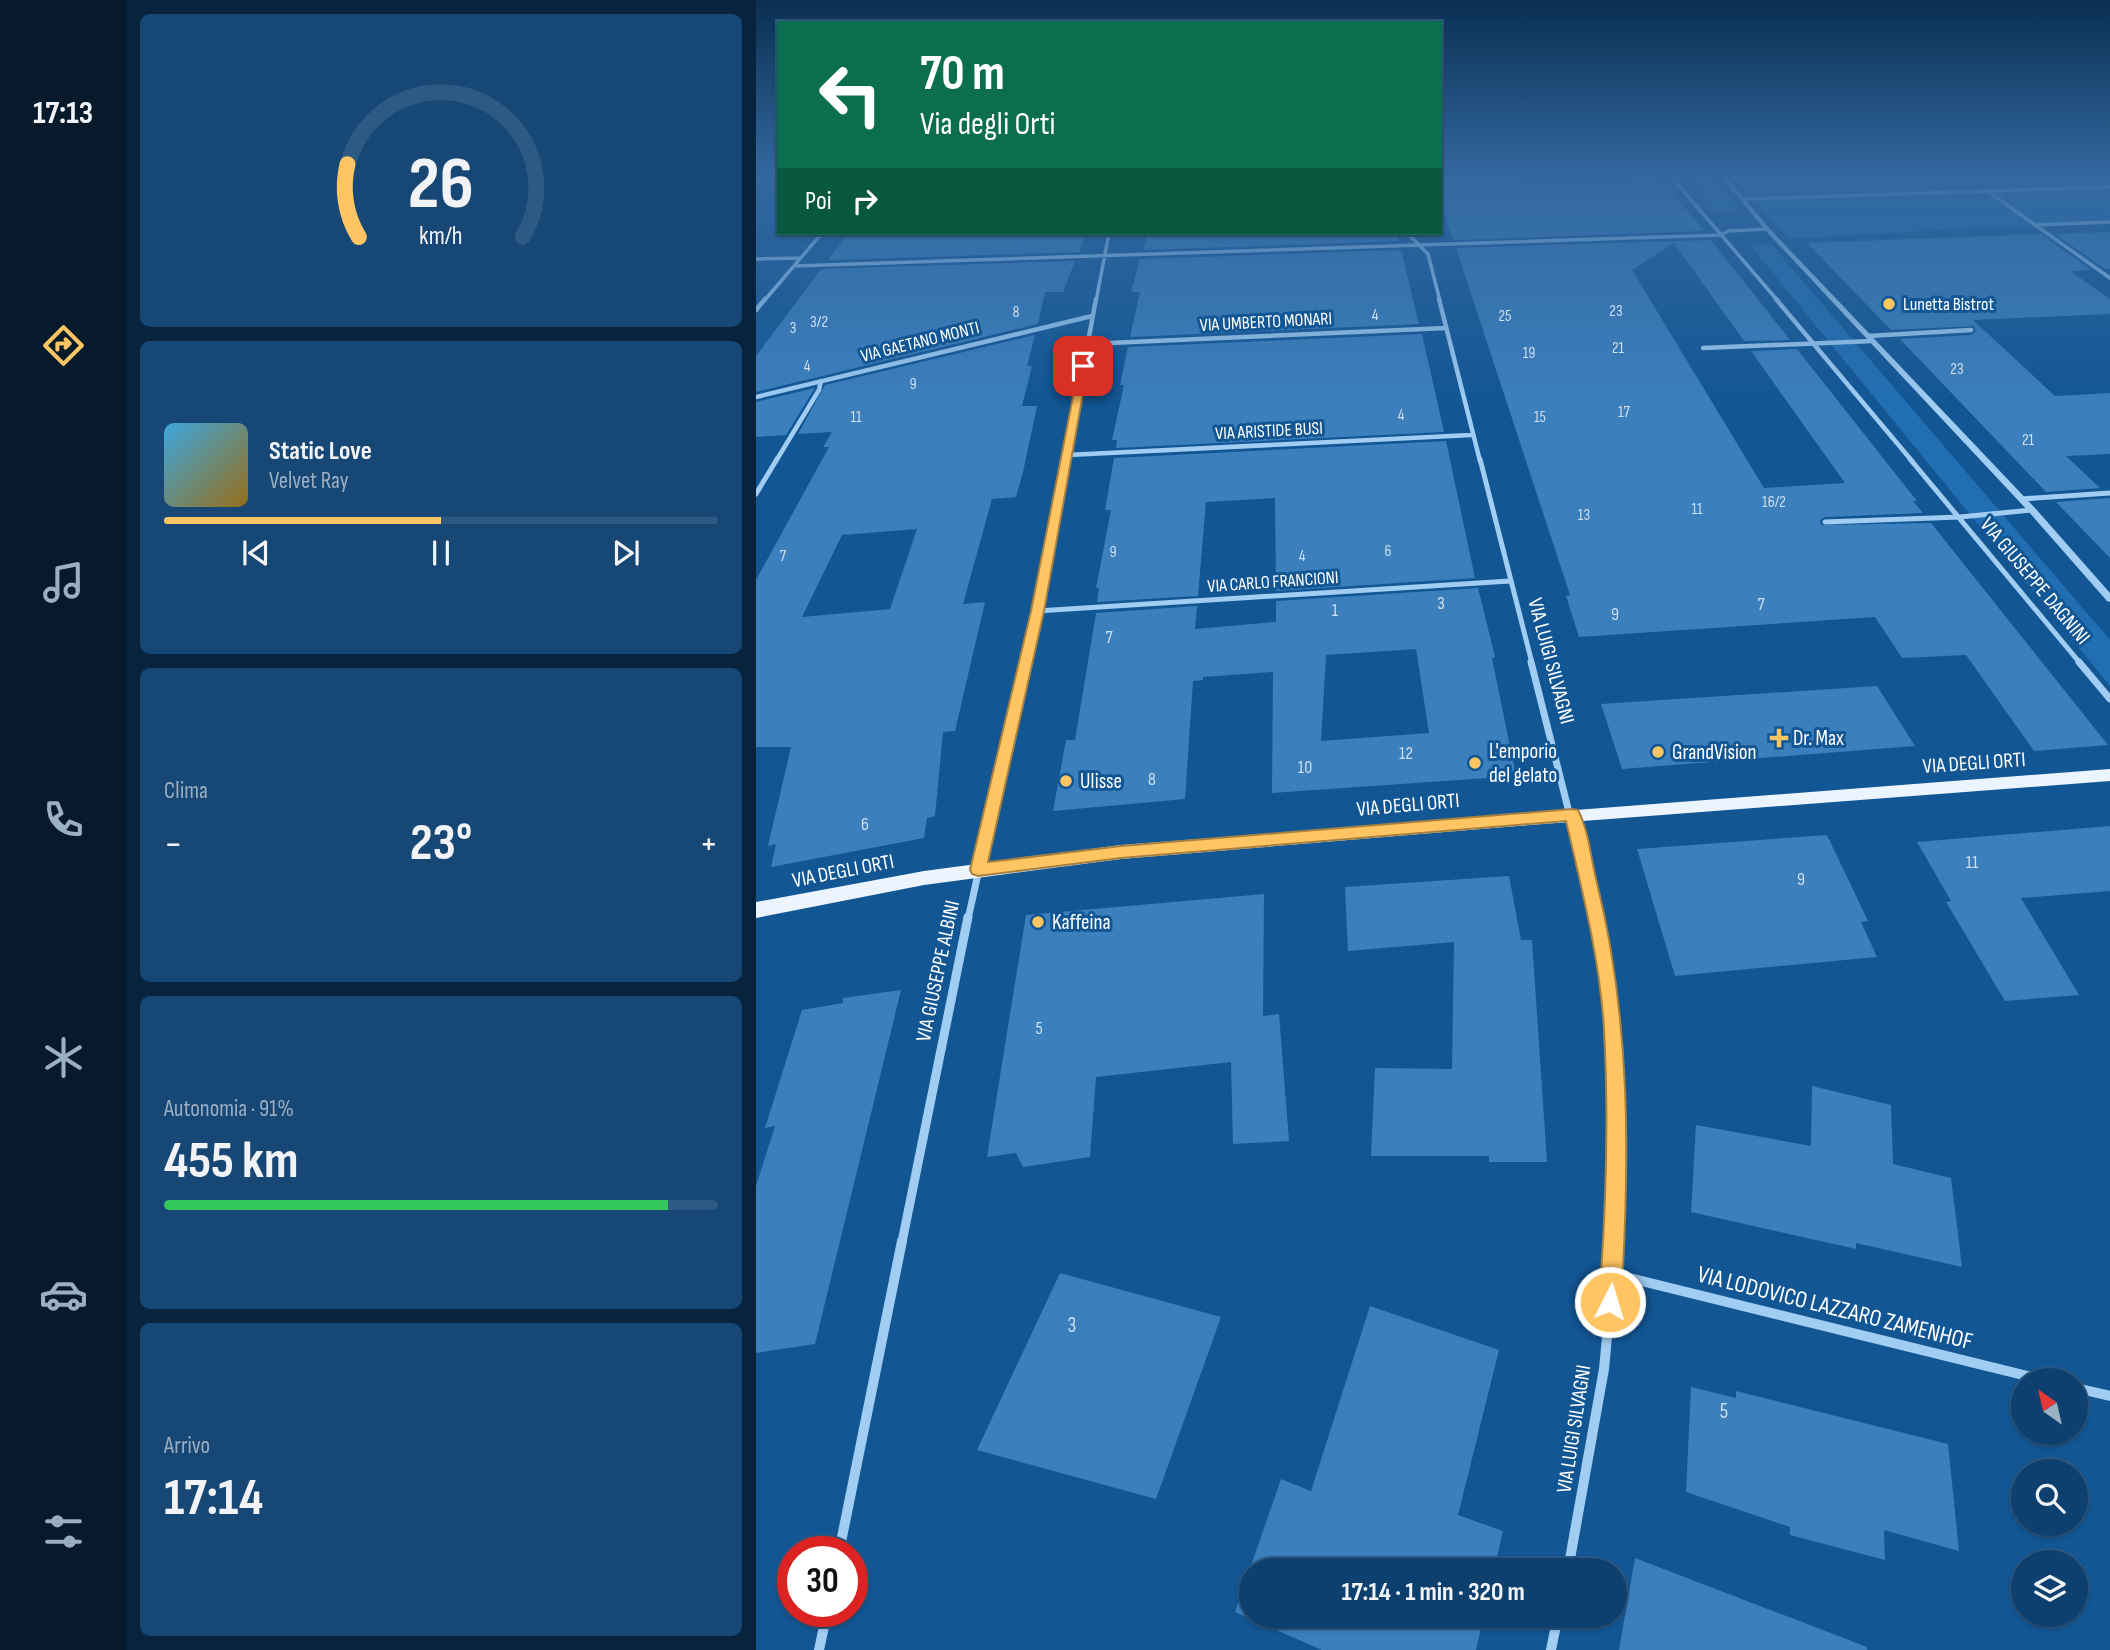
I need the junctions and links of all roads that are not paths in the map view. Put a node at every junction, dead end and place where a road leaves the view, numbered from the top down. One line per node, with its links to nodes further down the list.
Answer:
1 (808, 250): 9 (street)
2 (1106, 250): 8 (street, VIA GIUSEPPE ALBINI)
3 (1276, 250): 8 (street)
4 (1424, 250): 15 (street, VIA LUIGI SILVAGNI)
5 (1733, 250): 18 (street, VIA GIUSEPPE DAGNINI)
6 (1787, 250): 17 (street, VIA GIUSEPPE DAGNINI)
7 (2070, 250): 12 (street)
8 (1105, 256): 11 (street); 14 (street, VIA GIUSEPPE ALBINI)
9 (801, 258): 10 (street); 11 (street)
10 (756, 259)
11 (794, 266): 13 (street)
12 (2110, 278)
13 (756, 310)
14 (1092, 316): 19 (street, VIA GIUSEPPE ALBINI); 21 (street, VIA GAETANO MONTI)
15 (1446, 328): 19 (street, VIA UMBERTO MONARI); 23 (street, VIA LUIGI SILVAGNI)
16 (1971, 330): 17 (street)
17 (1870, 338): 18 (street); 27 (street, VIA GIUSEPPE DAGNINI)
18 (1813, 342): 20 (street); 29 (street, VIA GIUSEPPE DAGNINI)
19 (1087, 344): 24 (street, VIA GIUSEPPE ALBINI)
20 (1703, 348)
21 (821, 381): 22 (street, VIA GAETANO MONTI); 26 (street)
22 (756, 397)
23 (1471, 435): 24 (street, VIA ARISTIDE BUSI); 31 (street, VIA LUIGI SILVAGNI)
24 (1068, 455): 33 (street, VIA GIUSEPPE ALBINI)
25 (2110, 493): 27 (street, VIA GIUSEPPE DAGNINI)
26 (756, 495)
27 (2021, 499): 28 (street, VIA GIUSEPPE DAGNINI)
28 (2032, 510): 29 (street, VIA GIUSEPPE DAGNINI); 32 (street, VIA GIUSEPPE DAGNINI)
29 (1960, 517): 30 (street, VIA GIUSEPPE DAGNINI); 34 (street, VIA GIUSEPPE DAGNINI)
30 (1825, 522)
31 (1510, 582): 33 (street, VIA CARLO FRANCIONI); 36 (street, VIA LUIGI SILVAGNI)
32 (2110, 599)
33 (1037, 611): 37 (street, VIA GIUSEPPE ALBINI)
34 (2110, 699)
35 (2110, 775): 36 (main road, VIA DEGLI ORTI)
36 (1572, 815): 37 (main road, VIA DEGLI ORTI); 39 (street, VIA LUIGI SILVAGNI)
37 (978, 870): 38 (main road, VIA DEGLI ORTI); 43 (street, VIA GIUSEPPE ALBINI)
38 (756, 910)
39 (1613, 1274): 40 (street, VIA LODOVICO LAZZARO ZAMENHOF); 44 (street, VIA LUIGI SILVAGNI)
40 (2011, 1372)
41 (2088, 1391): 42 (street)
42 (2110, 1396)
43 (842, 1536)
44 (1570, 1558)
45 (824, 1627): 47 (street)
46 (1555, 1628): 48 (street)
47 (819, 1650)
48 (1551, 1650)

